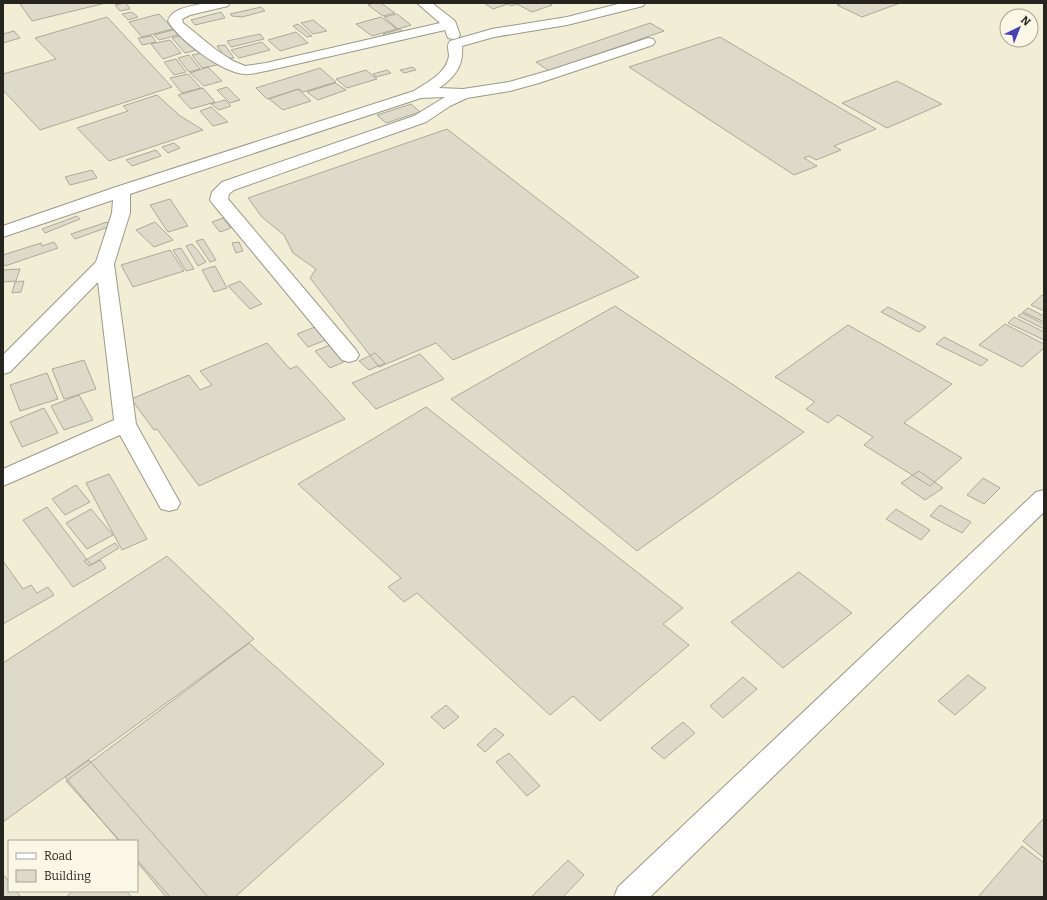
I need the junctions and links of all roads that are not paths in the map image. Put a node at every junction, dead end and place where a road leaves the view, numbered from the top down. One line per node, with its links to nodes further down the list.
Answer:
1 (223, 3): 4 (lane)
2 (424, 3): 4 (lane)
3 (638, 3): 6 (lane)
4 (450, 24): 6 (lane)
5 (648, 42): 8 (lane)
6 (455, 44): 7 (lane)
7 (419, 94): 8 (lane); 9 (lane)
8 (463, 94): 12 (lane)
9 (122, 191): 10 (lane); 11 (lane)
10 (3, 232)
11 (105, 264): 13 (lane); 14 (lane)
12 (349, 355)
13 (3, 368)
14 (125, 424): 15 (lane); 17 (lane)
15 (3, 478)
16 (1044, 498): 18 (lane)
17 (169, 503)
18 (629, 897)

